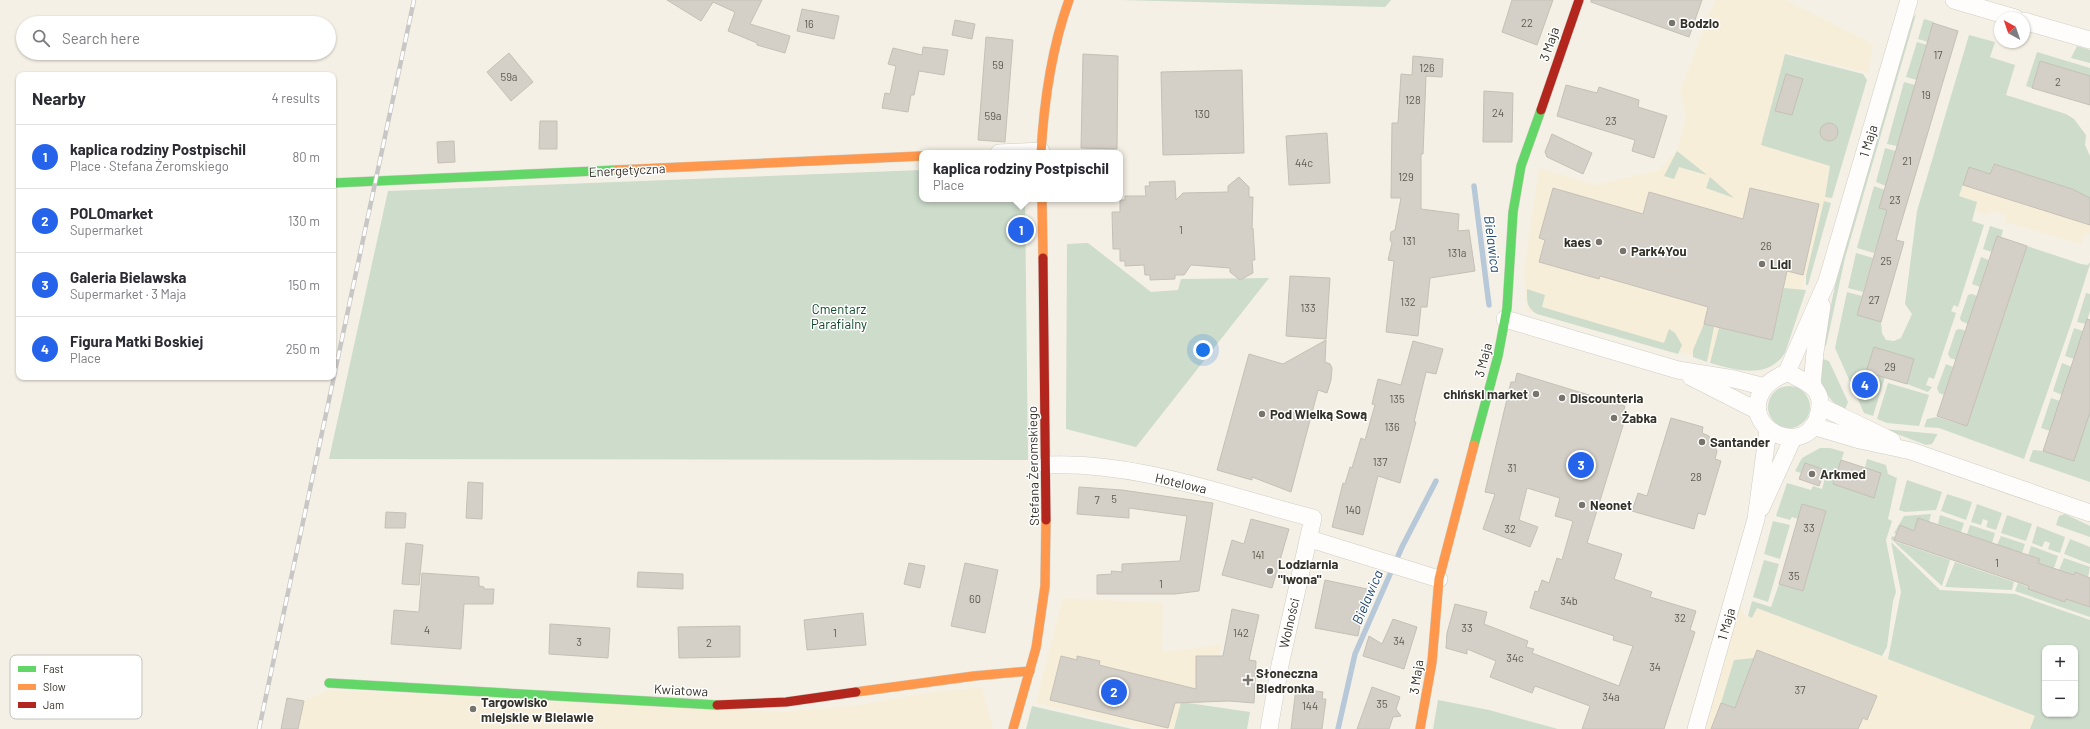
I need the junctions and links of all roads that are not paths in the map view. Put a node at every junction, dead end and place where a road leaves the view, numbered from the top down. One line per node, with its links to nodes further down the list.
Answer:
1 (1069, 0): 8 (street)
2 (1579, 0): 13 (street, 3 Maja)
3 (1909, 0): 12 (street, 1 Maja)
4 (1954, 0): 5 (street)
5 (1995, 12)
6 (2030, 23): 7 (street)
7 (2090, 40)
8 (1041, 150)
9 (919, 156): 10 (street, Energetyczna)
10 (336, 183)
11 (1042, 202): 24 (street, Stefana Żeromskiego)
12 (1827, 281): 15 (street, 1 Maja); 16 (street, 1 Maja)
13 (1505, 319): 14 (street); 29 (street, 3 Maja)
14 (1678, 370): 17 (street); 19 (street)
15 (1787, 372): 16 (street); 17 (street)
16 (1812, 386): 18 (street)
17 (1765, 387): 19 (street)
18 (1820, 406): 20 (street); 23 (street)
19 (1758, 411): 21 (street)
20 (1813, 426): 22 (street); 23 (street)
21 (1768, 430): 22 (street); 27 (street, 1 Maja)
22 (1793, 438): 27 (street, 1 Maja)
23 (1911, 451): 25 (street)
24 (1046, 465): 26 (street, Hotelowa); 30 (street, Stefana Żeromskiego)
25 (2090, 513)
26 (1313, 518): 28 (street, Wolności)
27 (1756, 519): 35 (street, 1 Maja)
28 (1310, 539): 29 (street); 33 (street, Wolności)
29 (1438, 579): 34 (street, 3 Maja)
30 (1030, 672): 31 (street, Kwiatowa); 32 (street, Stefana Żeromskiego)
31 (329, 683)
32 (1013, 729)
33 (1269, 729)
34 (1420, 729)
35 (1696, 729)

